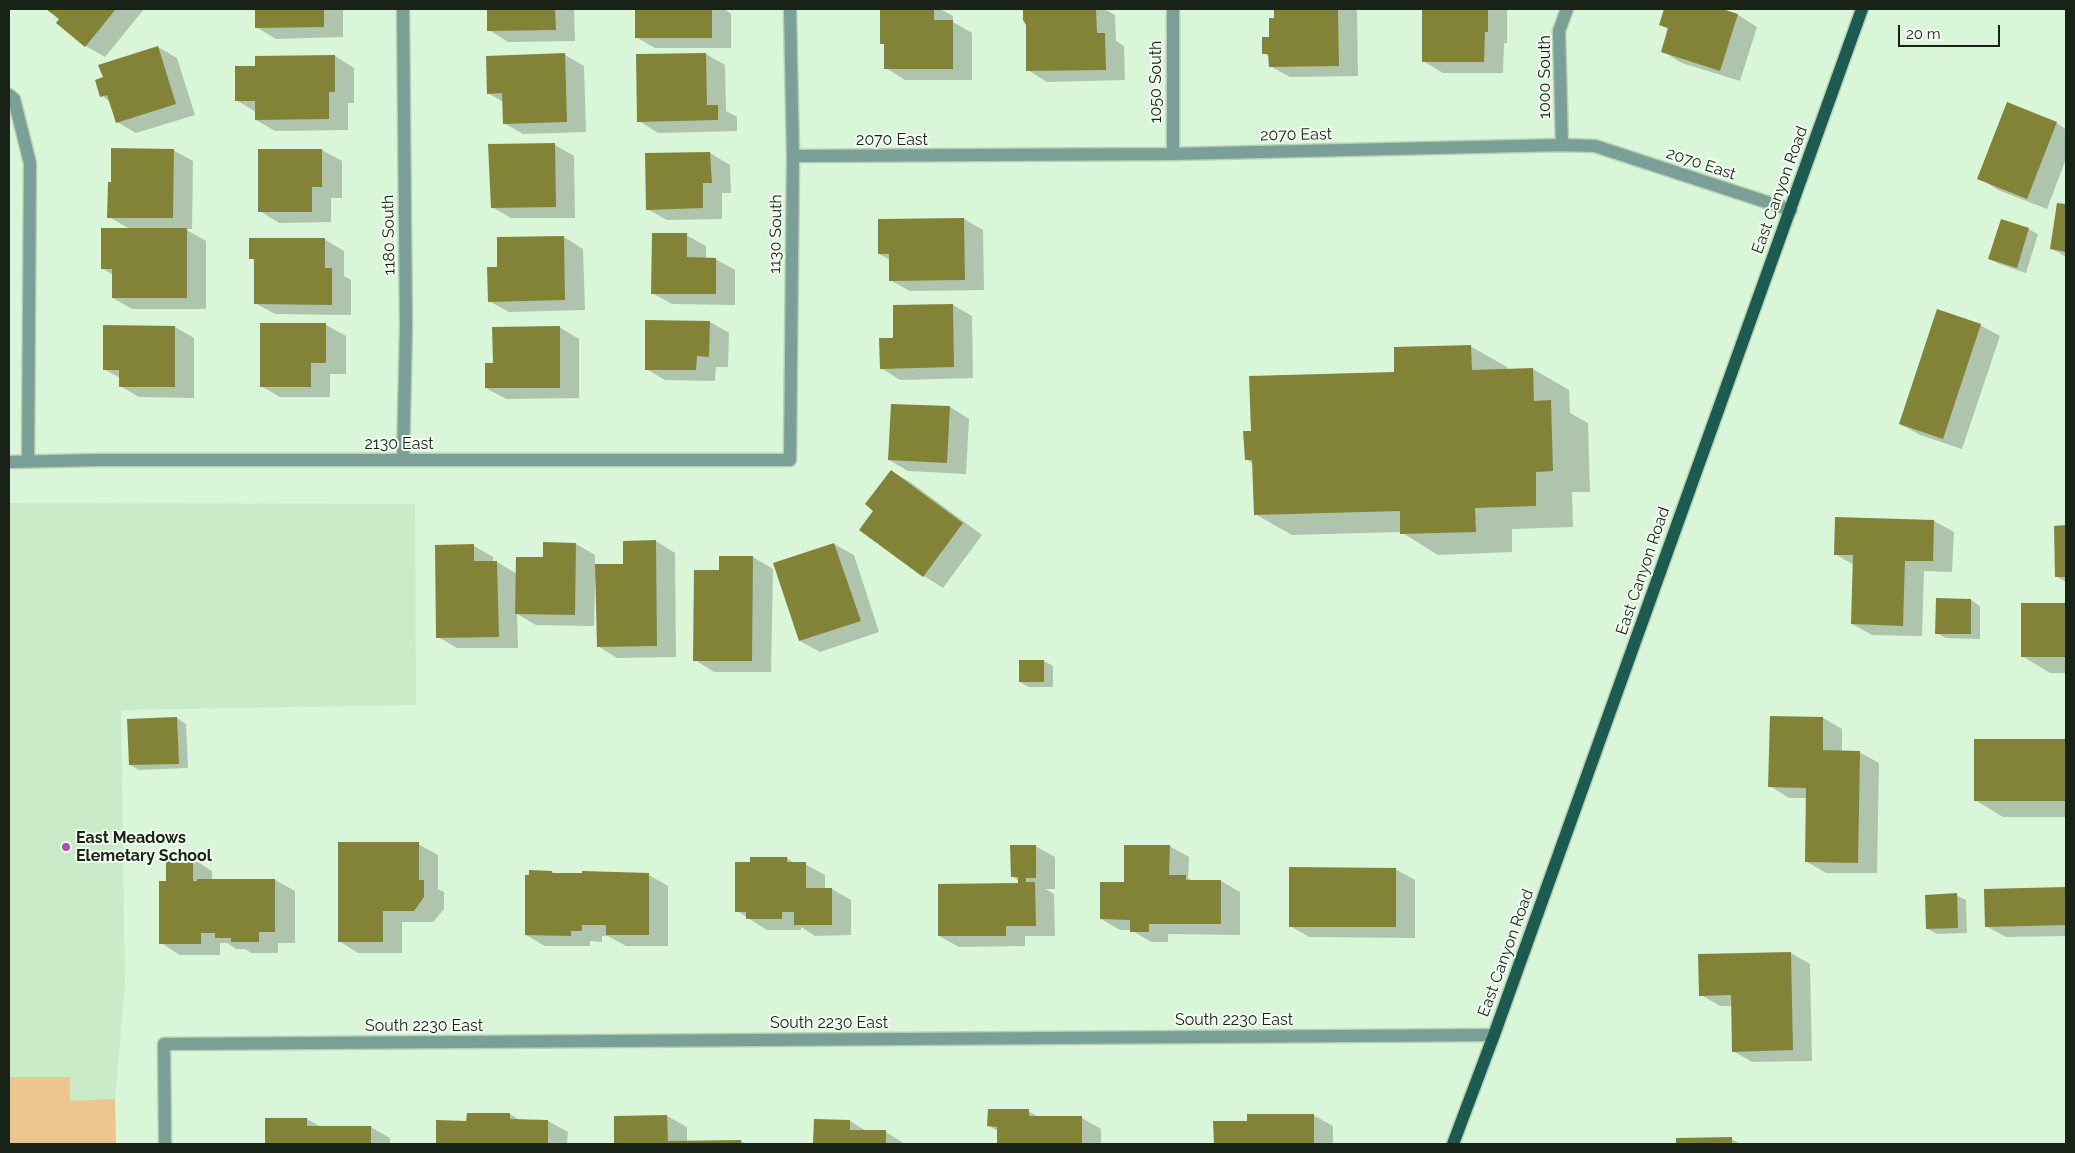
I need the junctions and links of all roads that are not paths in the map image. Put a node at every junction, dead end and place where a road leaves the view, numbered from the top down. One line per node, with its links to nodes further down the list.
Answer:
1 (403, 9): 11 (street, 1180 South)
2 (790, 9): 9 (street, 1130 South)
3 (1173, 9): 8 (street, 1050 South)
4 (1567, 9): 7 (street, 1000 South)
5 (1862, 9): 10 (main road, East Canyon Road)
6 (9, 95): 14 (street)
7 (1562, 145): 8 (street, 2070 East); 10 (street, 2070 East)
8 (1173, 154): 9 (street, 2070 East)
9 (793, 156): 12 (street, 1130 South)
10 (1791, 210): 15 (main road, East Canyon Road)
11 (404, 460): 12 (street, 2130 East); 14 (street, 2130 East)
12 (790, 460)
13 (9, 462): 14 (street, 2130 East)
14 (28, 462)
15 (1494, 1035): 16 (street, South 2230 East); 17 (main road, East Canyon Road)
16 (165, 1144)
17 (1453, 1144)

